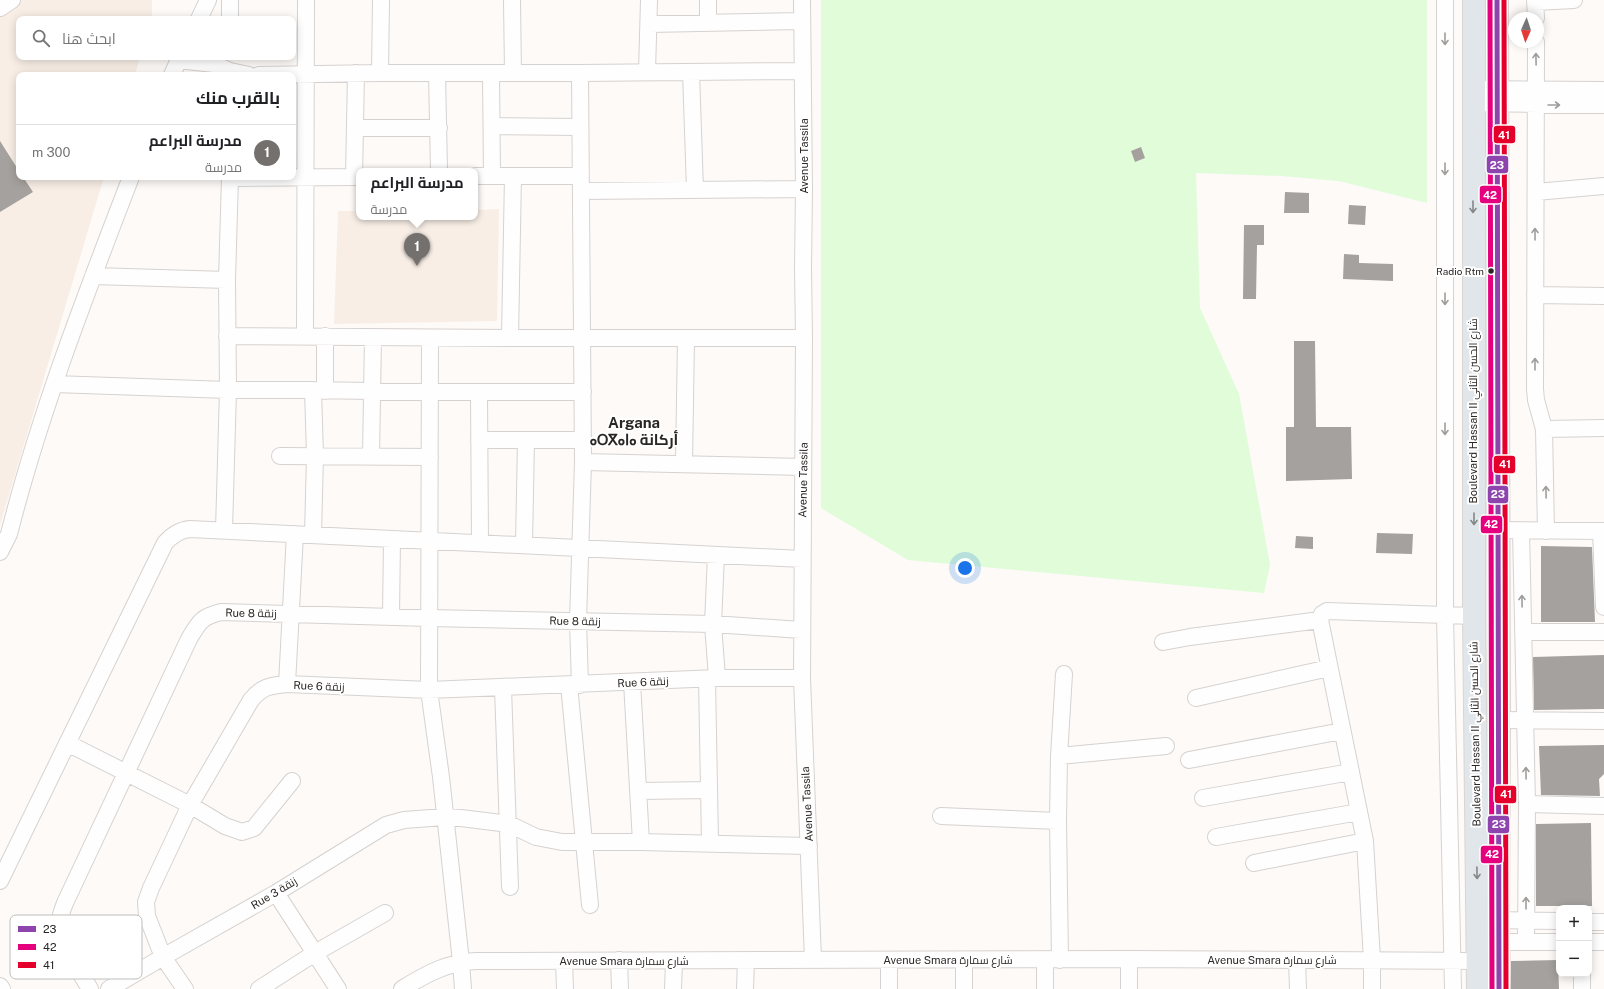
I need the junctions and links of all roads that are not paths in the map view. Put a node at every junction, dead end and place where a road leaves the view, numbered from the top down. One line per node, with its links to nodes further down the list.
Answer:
1 (12, 0): 15 (street)
2 (208, 0): 17 (street)
3 (230, 0): 18 (street)
4 (306, 0): 38 (street)
5 (381, 0): 32 (street)
6 (512, 0): 35 (street)
7 (649, 0): 21 (street)
8 (708, 0): 20 (street)
9 (802, 0): 19 (street, Avenue Tassila)
10 (1445, 0): 113 (street, one-way to 113)
11 (1474, 0): 40 (main road, Boulevard Hassan II شارع الحسن الثاني)
12 (1497, 0): 41 (main road, Boulevard Hassan II شارع الحسن الثاني)
13 (1574, 0): 14 (street)
14 (1535, 1): 16 (street)
15 (0, 8)
16 (1536, 12)
17 (200, 16)
18 (230, 16)
19 (802, 21): 20 (street); 26 (street, Avenue Tassila)
20 (708, 22): 21 (street)
21 (649, 24): 29 (street)
22 (1536, 48): 42 (street, one-way to 22)
23 (178, 60): 27 (street)
24 (191, 60): 25 (street)
25 (230, 68): 28 (street)
26 (803, 71): 30 (street); 61 (street, Avenue Tassila)
27 (173, 72)
28 (241, 72)
29 (647, 72): 30 (street); 36 (street)
30 (691, 72): 62 (street)
31 (356, 73): 32 (street); 38 (street); 47 (street)
32 (380, 73): 33 (street)
33 (437, 73): 34 (street); 48 (street)
34 (491, 73): 35 (street); 44 (street)
35 (513, 73): 36 (street)
36 (580, 73): 45 (street)
37 (296, 74): 38 (street)
38 (305, 74): 46 (street)
39 (1604, 90): 42 (street)
40 (1474, 96): 41 (street); 114 (main road, Boulevard Hassan II شارع الحسن الثاني, one-way to 114)
41 (1497, 97): 42 (street); 97 (main road, Boulevard Hassan II شارع الحسن الثاني)
42 (1536, 98): 43 (street, one-way to 43); 63 (street)
43 (1604, 105)
44 (492, 126): 45 (street); 52 (street)
45 (580, 127): 59 (street)
46 (299, 128): 56 (street)
47 (355, 128): 48 (street); 49 (street)
48 (439, 128): 50 (street)
49 (357, 168)
50 (439, 168)
51 (478, 176): 52 (street)
52 (492, 176): 53 (street)
53 (513, 176): 59 (street); 73 (street)
54 (356, 177): 56 (street)
55 (296, 178): 56 (street)
56 (306, 178): 69 (street)
57 (130, 180): 64 (street)
58 (230, 180): 65 (street)
59 (582, 184): 62 (street); 74 (street)
60 (1604, 186): 63 (street)
61 (804, 189): 62 (street); 76 (street, Avenue Tassila)
62 (695, 190)
63 (1536, 192): 66 (street, one-way to 63)
64 (93, 276): 65 (street); 77 (street)
65 (227, 280): 68 (street)
66 (1535, 295): 67 (street); 85 (street, one-way to 66)
67 (1604, 296)
68 (227, 336): 69 (street); 78 (street)
69 (304, 336): 70 (street)
70 (325, 336): 71 (street); 79 (street)
71 (373, 337): 72 (street); 80 (street)
72 (430, 338): 73 (street); 81 (street)
73 (510, 338): 74 (street)
74 (582, 338): 75 (street); 82 (street)
75 (686, 338): 76 (street); 94 (street)
76 (804, 338): 95 (street, Avenue Tassila)
77 (54, 384): 78 (street); 108 (street)
78 (228, 390): 79 (street); 96 (street)
79 (319, 390): 80 (street); 90 (street)
80 (371, 392): 81 (street); 91 (street)
81 (429, 392): 83 (street); 92 (street)
82 (582, 392): 83 (street); 88 (street)
83 (479, 393): 86 (street)
84 (1604, 428): 85 (street)
85 (1544, 429): 99 (street, one-way to 85)
86 (479, 440): 87 (street); 105 (street)
87 (526, 440): 88 (street); 106 (street)
88 (583, 440): 93 (street)
89 (280, 456): 90 (street)
90 (315, 456): 91 (street); 102 (street)
91 (371, 456): 92 (street)
92 (430, 457): 104 (street)
93 (583, 462): 94 (street); 107 (street)
94 (684, 463): 95 (street)
95 (803, 467): 110 (street, Avenue Tassila)
96 (224, 530): 101 (street); 138 (street)
97 (1498, 530): 98 (street); 134 (main road, Boulevard Hassan II شارع الحسن الثاني)
98 (1521, 531): 99 (street); 121 (street, one-way to 98)
99 (1546, 531): 100 (street)
100 (1603, 531): 111 (street)
101 (295, 534): 102 (street); 112 (street)
102 (313, 535): 103 (street)
103 (392, 539): 104 (street); 115 (street)
104 (429, 541): 105 (street); 116 (street)
105 (480, 543): 106 (street)
106 (524, 545): 107 (street)
107 (580, 548): 109 (street); 118 (street)
108 (0, 552)
109 (716, 555): 110 (street); 119 (street)
110 (802, 559): 120 (street, Avenue Tassila)
111 (1604, 607)
112 (291, 614): 115 (street, Rue 8 زنقة); 129 (street); 143 (street, Rue 8 زنقة)
113 (1445, 616): 114 (street); 117 (street); 191 (street)
114 (1474, 616): 173 (main road, Boulevard Hassan II شارع الحسن الثاني, one-way to 173)
115 (391, 617): 116 (street, Rue 8 زنقة)
116 (429, 618): 118 (street, Rue 8 زنقة); 132 (street)
117 (1320, 620): 123 (street); 124 (street)
118 (578, 621): 119 (street, Rue 8 زنقة); 130 (street)
119 (713, 624): 120 (street, Rue 8 زنقة); 127 (street)
120 (801, 630): 126 (street, Avenue Tassila)
121 (1523, 632): 122 (street); 135 (street)
122 (1604, 632)
123 (1163, 642)
124 (1329, 668): 133 (street); 137 (street)
125 (1064, 674): 140 (street)
126 (802, 678): 127 (street, Rue 6 زنقة); 161 (street, Avenue Tassila)
127 (712, 679): 128 (street, Rue 6 زنقة); 145 (street)
128 (632, 682): 130 (street, Rue 6 زنقة); 146 (street)
129 (287, 684): 132 (street, Rue 6 زنقة); 149 (street, Rue 6 زنقة)
130 (574, 685): 131 (street, Rue 6 زنقة); 158 (street)
131 (503, 688): 132 (street, Rue 6 زنقة); 155 (street)
132 (429, 690): 153 (street)
133 (1196, 698)
134 (1499, 720): 135 (street); 173 (main road, Boulevard Hassan II شارع الحسن الثاني)
135 (1525, 720): 136 (street); 148 (street, one-way to 135)
136 (1604, 721)
137 (1342, 731): 141 (street); 142 (street)
138 (67, 743): 143 (street); 163 (street)
139 (1166, 746): 140 (street)
140 (1059, 756): 154 (street)
141 (1189, 760)
142 (1351, 772): 147 (street); 151 (street)
143 (126, 773): 149 (street); 168 (street, Rue 8 زنقة)
144 (292, 781): 149 (street)
145 (709, 790): 146 (street); 160 (street)
146 (638, 791): 159 (street)
147 (1203, 798)
148 (1527, 804): 150 (street); 169 (street, one-way to 148)
149 (190, 805): 179 (street, Rue 6 زنقة)
150 (1604, 806)
151 (1359, 812): 156 (street); 157 (street)
152 (941, 816): 154 (street)
153 (444, 817): 155 (street, Rue 3 زنقة); 165 (street, Rue 3 زنقة); 192 (street)
154 (1058, 820): 186 (street)
155 (509, 824): 158 (street, Rue 3 زنقة); 164 (street)
156 (1216, 837)
157 (1365, 840): 162 (street); 189 (street)
158 (583, 841): 159 (street, Rue 3 زنقة); 166 (street)
159 (641, 842): 160 (street, Rue 3 زنقة)
160 (710, 843): 161 (street, Rue 3 زنقة)
161 (809, 846): 183 (street, Avenue Tassila)
162 (1254, 863)
163 (0, 881)
164 (510, 887)
165 (276, 893): 178 (street); 179 (street, Rue 3 زنقة)
166 (590, 905)
167 (385, 913): 178 (street)
168 (61, 915)
169 (1526, 921): 170 (street); 173 (street); 174 (street)
170 (1556, 921)
171 (1592, 922): 172 (street)
172 (1604, 922)
173 (1488, 941): 174 (street); 191 (street, Avenue Smara شارع سمارة); 217 (main road, Boulevard Hassan II شارع الحسن الثاني); 218 (main road, Boulevard Hassan II شارع الحسن الثاني)
174 (1526, 942): 175 (street)
175 (1556, 942)
176 (1592, 942): 177 (street)
177 (1604, 942)
178 (315, 953): 203 (street); 204 (street)
179 (163, 957): 193 (street, Rue 3 زنقة); 202 (street, Rue 6 زنقة)
180 (618, 960): 181 (street, Avenue Smara شارع سمارة); 190 (street, Avenue Smara شارع سمارة); 207 (street)
181 (674, 960): 182 (street, Avenue Smara شارع سمارة); 208 (street)
182 (746, 960): 183 (street, Avenue Smara شارع سمارة); 209 (street)
183 (814, 960): 184 (street, Avenue Smara شارع سمارة)
184 (889, 960): 185 (street, Avenue Smara شارع سمارة); 210 (street)
185 (964, 960): 186 (street, Avenue Smara شارع سمارة); 211 (street)
186 (1053, 960): 187 (street, Avenue Smara شارع سمارة); 212 (street)
187 (1129, 960): 188 (street, Avenue Smara شارع سمارة); 213 (street)
188 (1297, 960): 189 (street, Avenue Smara شارع سمارة); 214 (street)
189 (1372, 960): 191 (street, Avenue Smara شارع سمارة); 215 (street)
190 (564, 961): 192 (street, Avenue Smara شارع سمارة); 206 (street)
191 (1453, 961): 216 (street)
192 (461, 962): 198 (street, Avenue Smara شارع سمارة); 205 (street)
193 (142, 969)
194 (1582, 977): 219 (street)
195 (84, 979): 200 (street, Rue 8 زنقة)
196 (126, 979): 201 (street, Rue 3 زنقة)
197 (0, 986): 199 (street)
198 (407, 988)
199 (2, 989)
200 (90, 989)
201 (109, 989)
202 (185, 989)
203 (259, 989)
204 (338, 989)
205 (463, 989)
206 (565, 989)
207 (620, 989)
208 (673, 989)
209 (745, 989)
210 (889, 989)
211 (964, 989)
212 (1045, 989)
213 (1129, 989)
214 (1298, 989)
215 (1372, 989)
216 (1453, 989)
217 (1478, 989)
218 (1500, 989)
219 (1582, 989)

